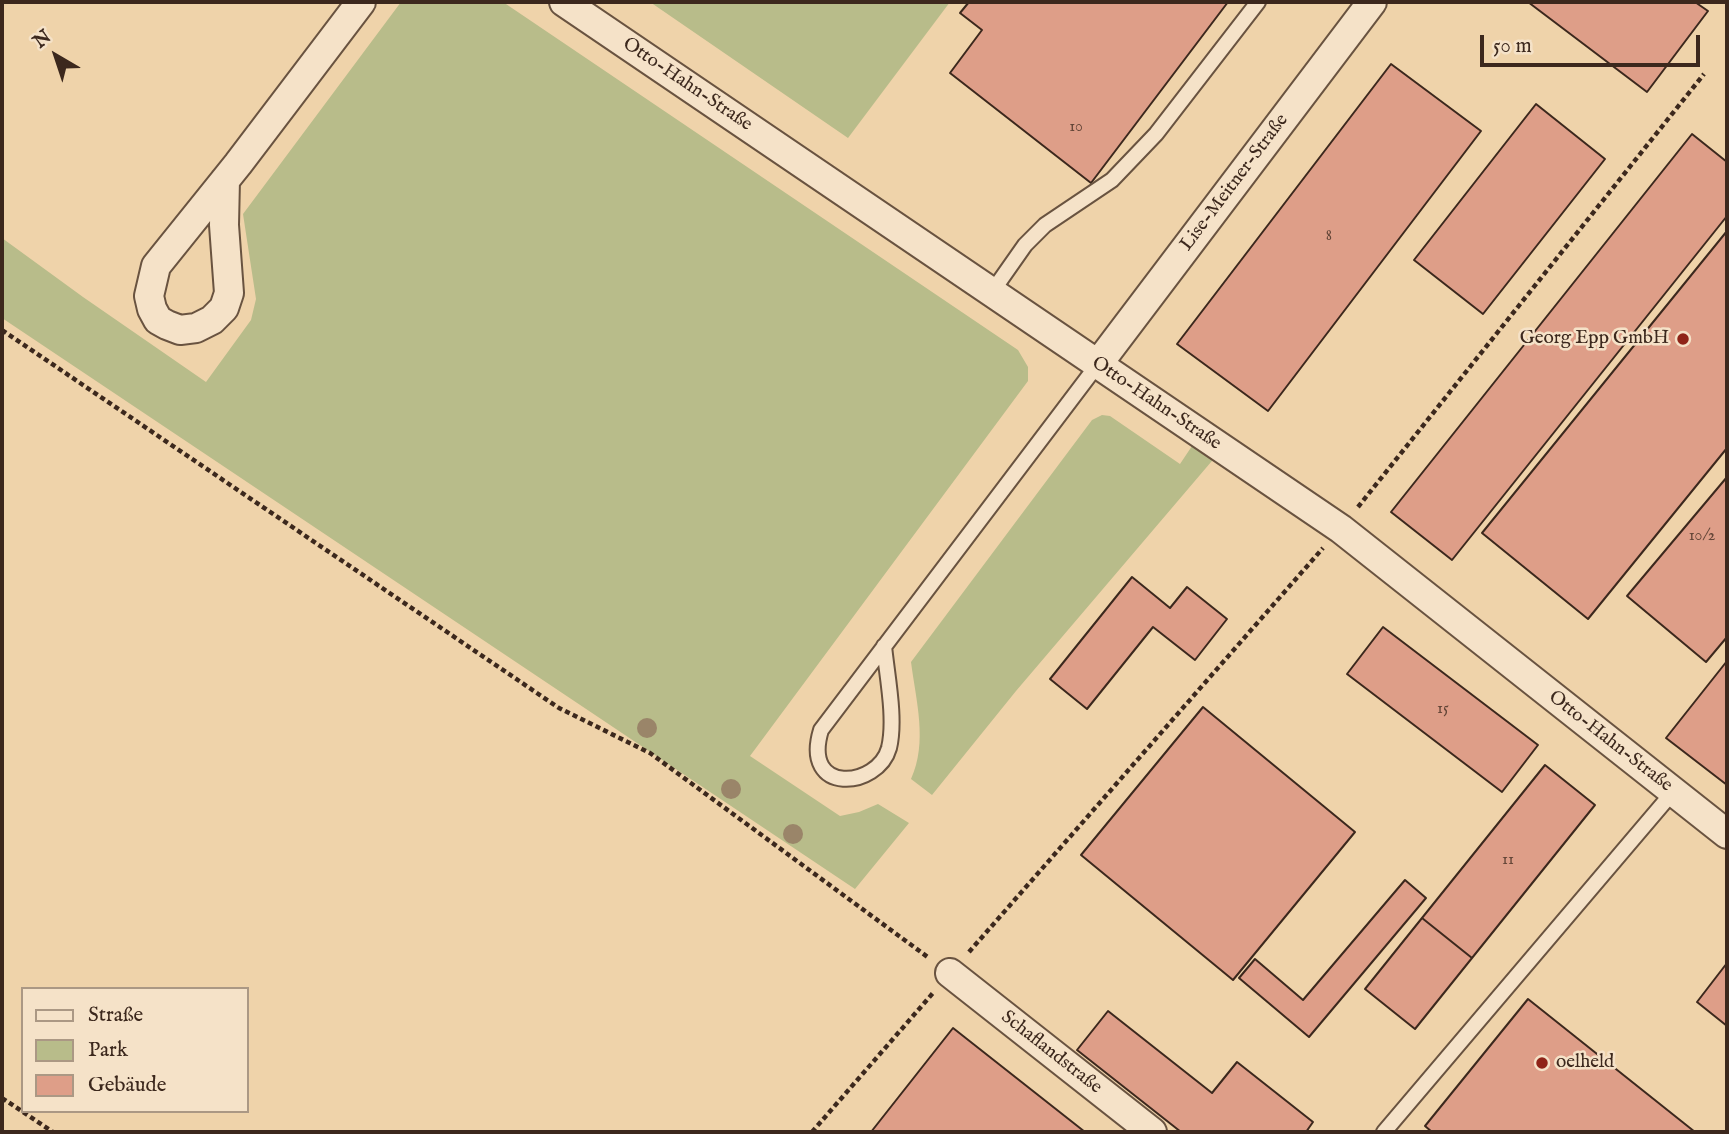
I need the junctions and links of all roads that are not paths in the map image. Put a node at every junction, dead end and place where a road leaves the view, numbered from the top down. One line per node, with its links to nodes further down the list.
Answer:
1 (361, 2): 5 (street)
2 (564, 2): 6 (street, Otto-Hahn-Straße)
3 (1258, 2): 6 (lane)
4 (1371, 2): 7 (street, Lise-Meitner-Straße)
5 (225, 180): 5 (street)
6 (992, 292): 7 (street, Otto-Hahn-Straße)
7 (1098, 364): 8 (lane); 9 (street, Otto-Hahn-Straße)
8 (884, 646): 8 (lane)
9 (1673, 792): 10 (street, Otto-Hahn-Straße); 13 (lane)
10 (1727, 834)
11 (950, 973): 12 (street, Schaflandstraße)
12 (1152, 1132)
13 (1384, 1132)

